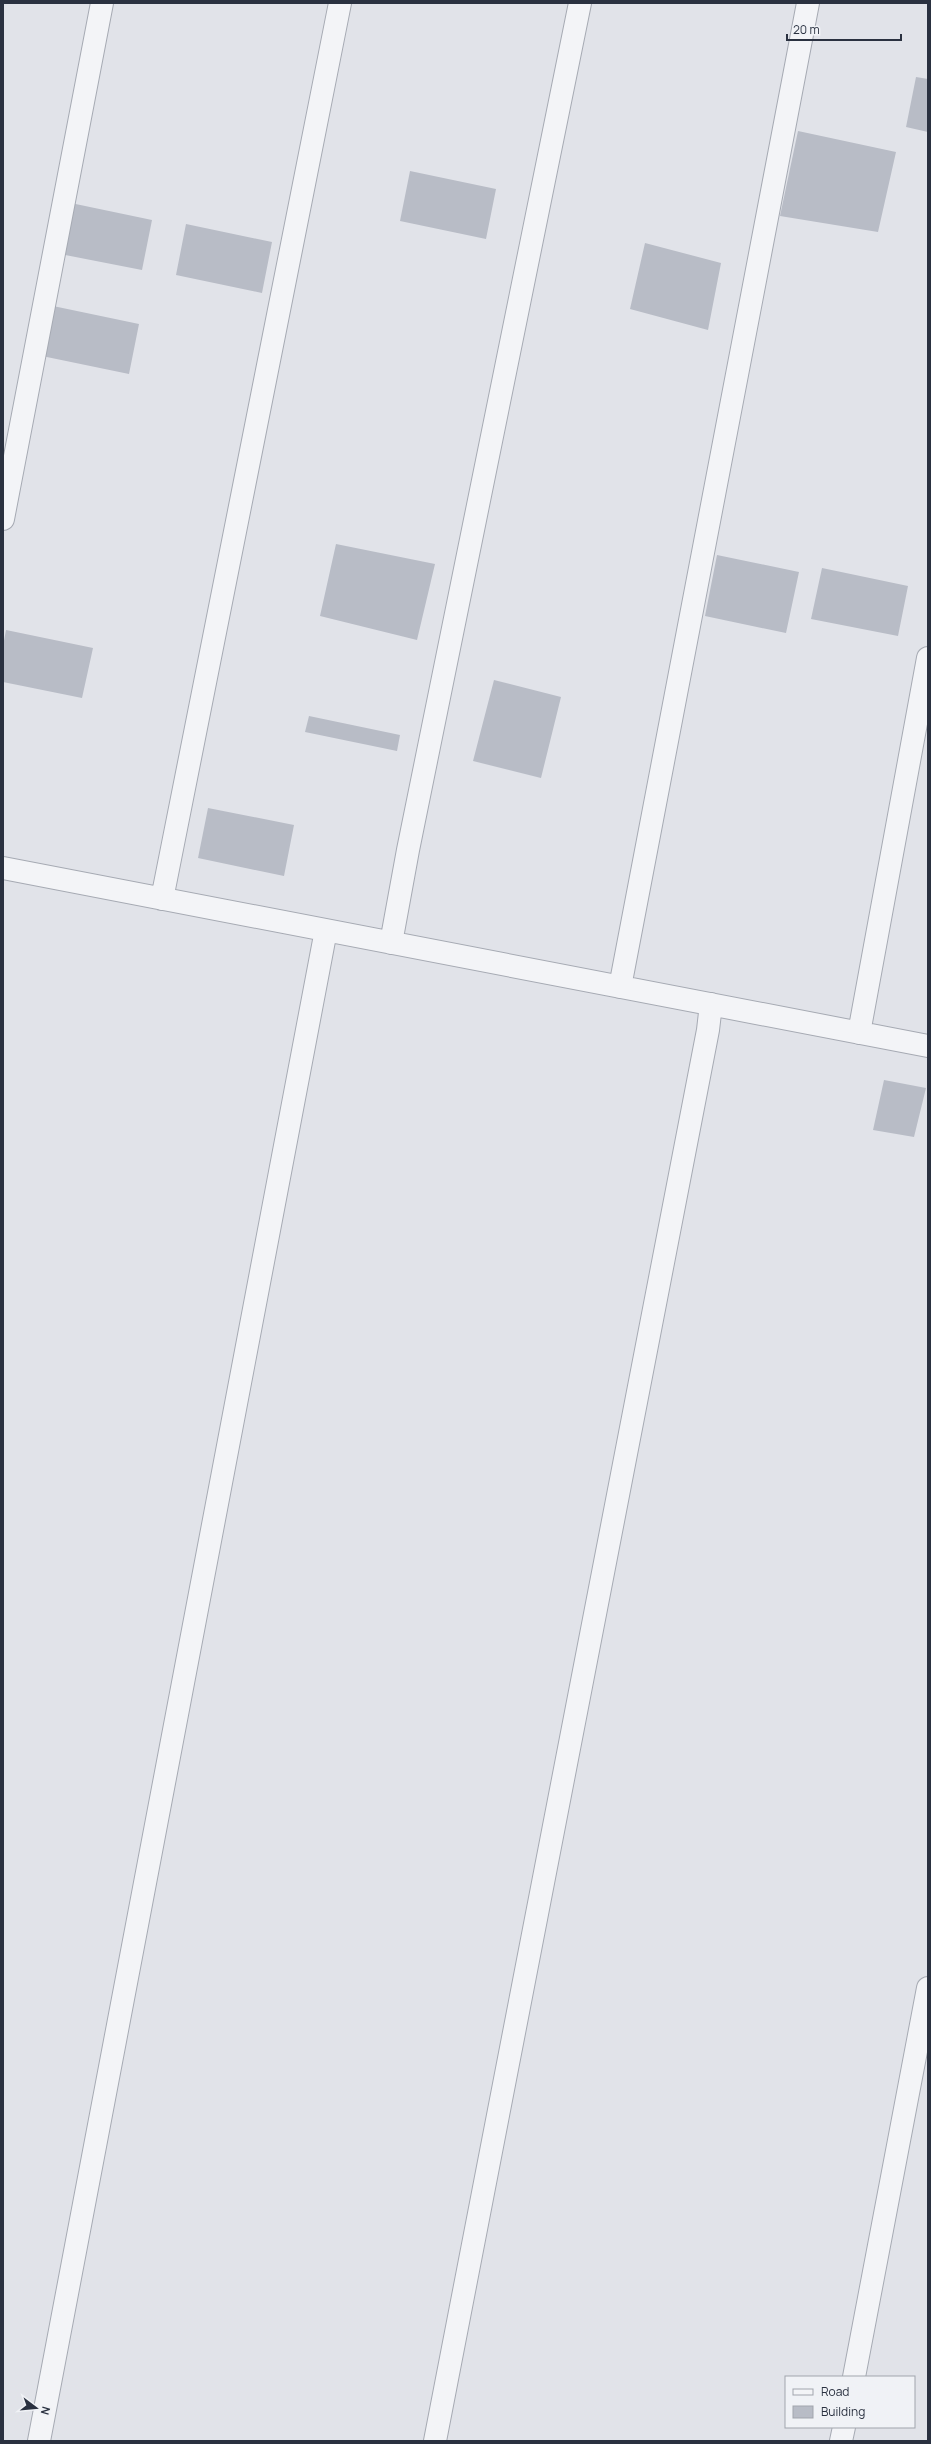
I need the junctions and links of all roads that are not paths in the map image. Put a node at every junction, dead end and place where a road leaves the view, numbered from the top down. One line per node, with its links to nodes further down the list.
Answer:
1 (102, 3): 5 (street)
2 (340, 3): 8 (street)
3 (580, 3): 10 (street)
4 (808, 3): 11 (street)
5 (3, 519)
6 (928, 658): 13 (street)
7 (3, 868): 8 (street)
8 (162, 899): 9 (street)
9 (326, 930): 10 (street); 18 (street)
10 (391, 943): 11 (street)
11 (620, 987): 12 (street)
12 (711, 1004): 13 (street); 19 (street)
13 (859, 1033): 14 (street)
14 (928, 1046)
15 (928, 1988): 16 (street)
16 (854, 2376)
17 (844, 2428): 20 (street)
18 (38, 2441)
19 (435, 2441)
20 (842, 2441)

